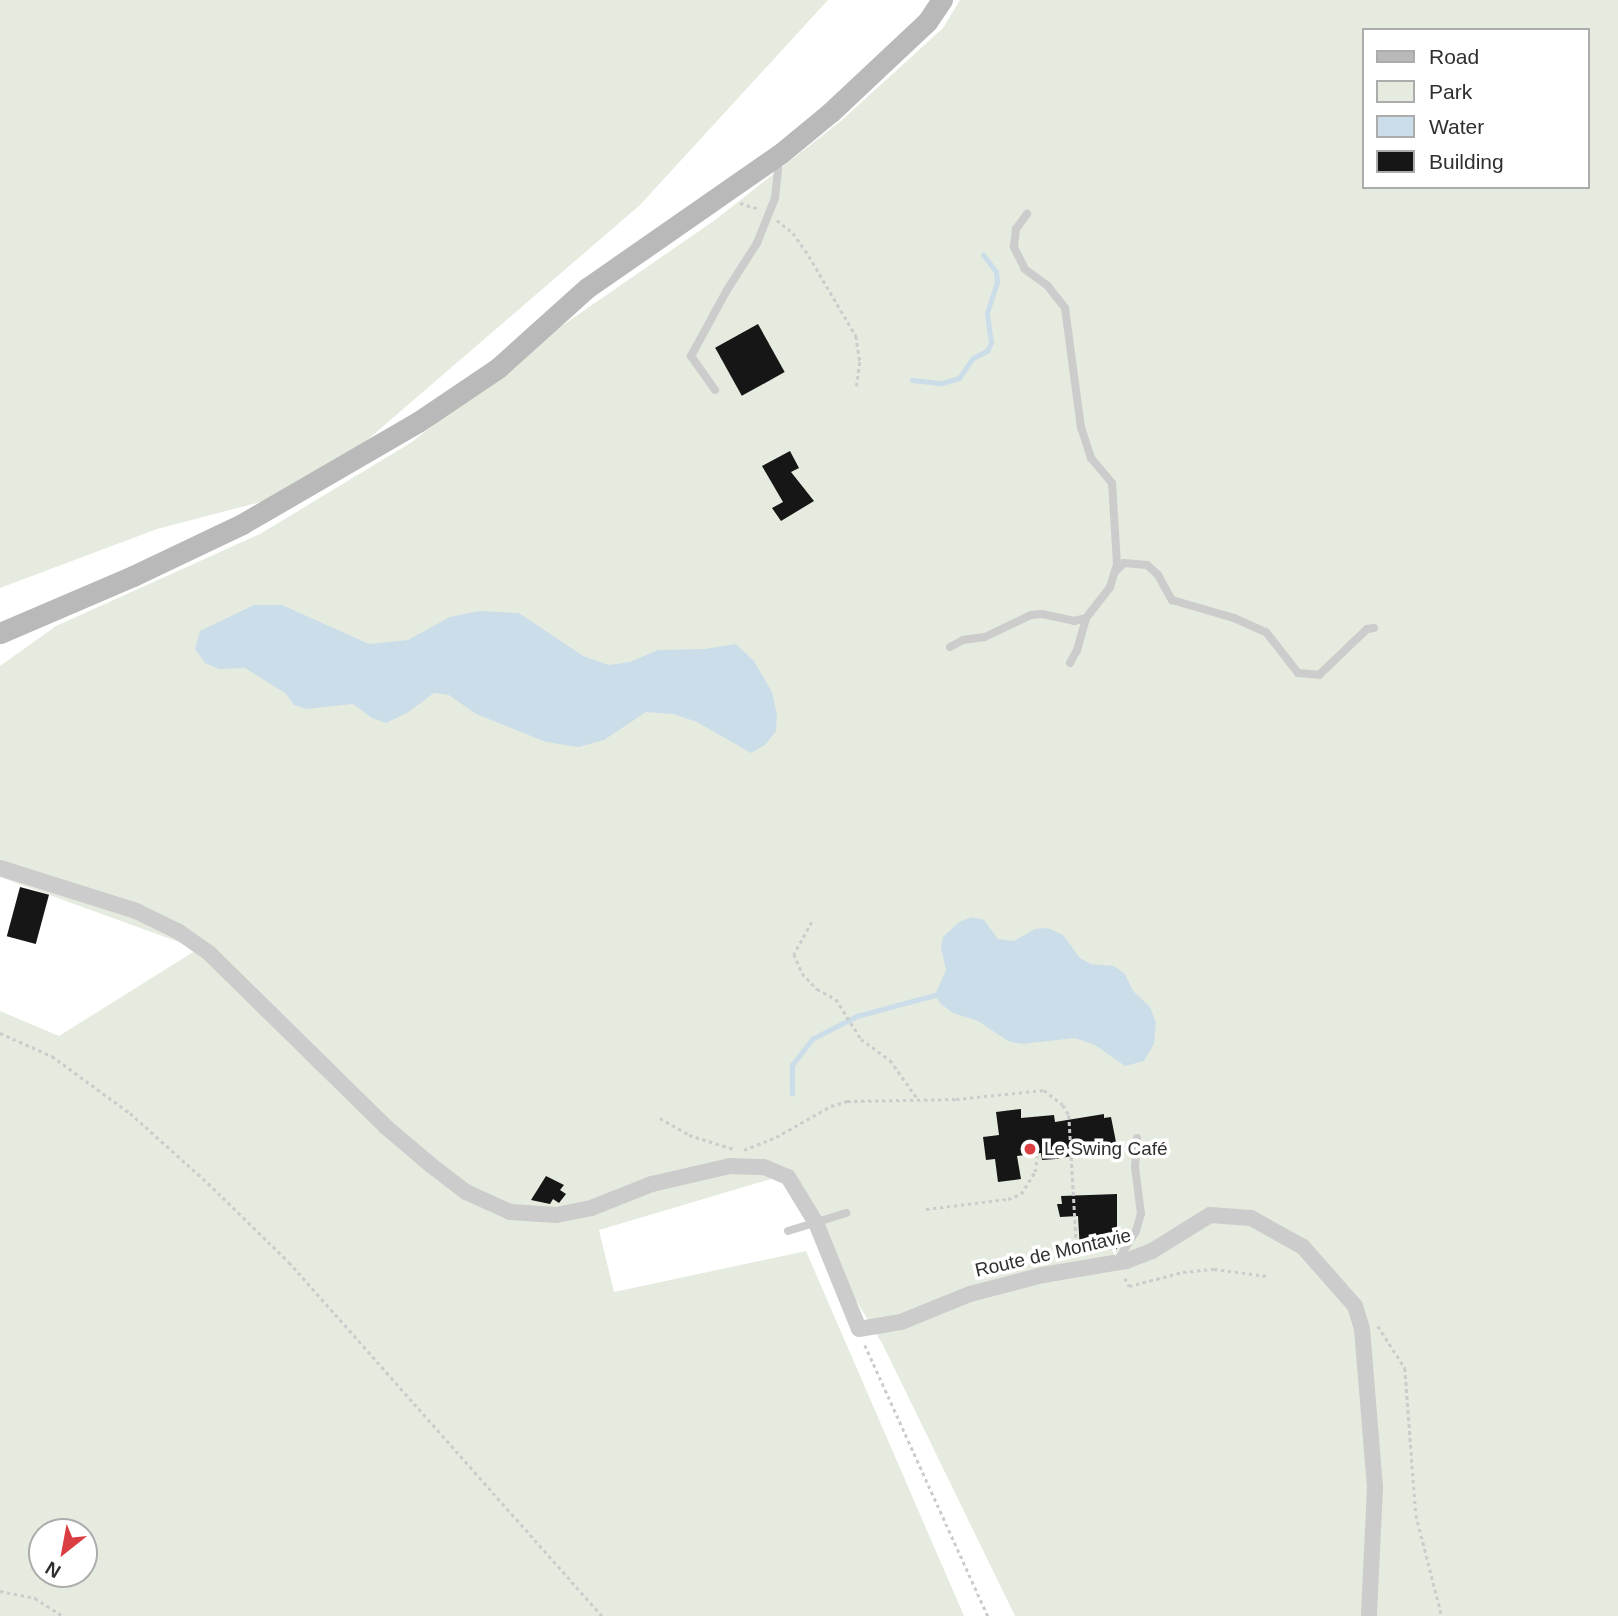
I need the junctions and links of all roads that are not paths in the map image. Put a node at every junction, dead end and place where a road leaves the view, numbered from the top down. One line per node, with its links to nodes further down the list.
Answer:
1 (942, 0): 2 (street)
2 (780, 153): 4 (lane); 8 (street)
3 (1027, 214): 5 (lane)
4 (715, 390)
5 (1114, 573): 6 (lane); 7 (lane)
6 (1086, 618): 9 (lane); 10 (lane)
7 (1374, 628)
8 (0, 633)
9 (950, 647)
10 (1070, 663)
11 (0, 868): 14 (street)
12 (1137, 1138): 16 (lane)
13 (846, 1213): 14 (lane)
14 (816, 1223): 15 (lane); 16 (street, Route de Montavie)
15 (788, 1231)
16 (1116, 1263): 17 (street, Route de Montavie)
17 (1369, 1616)

